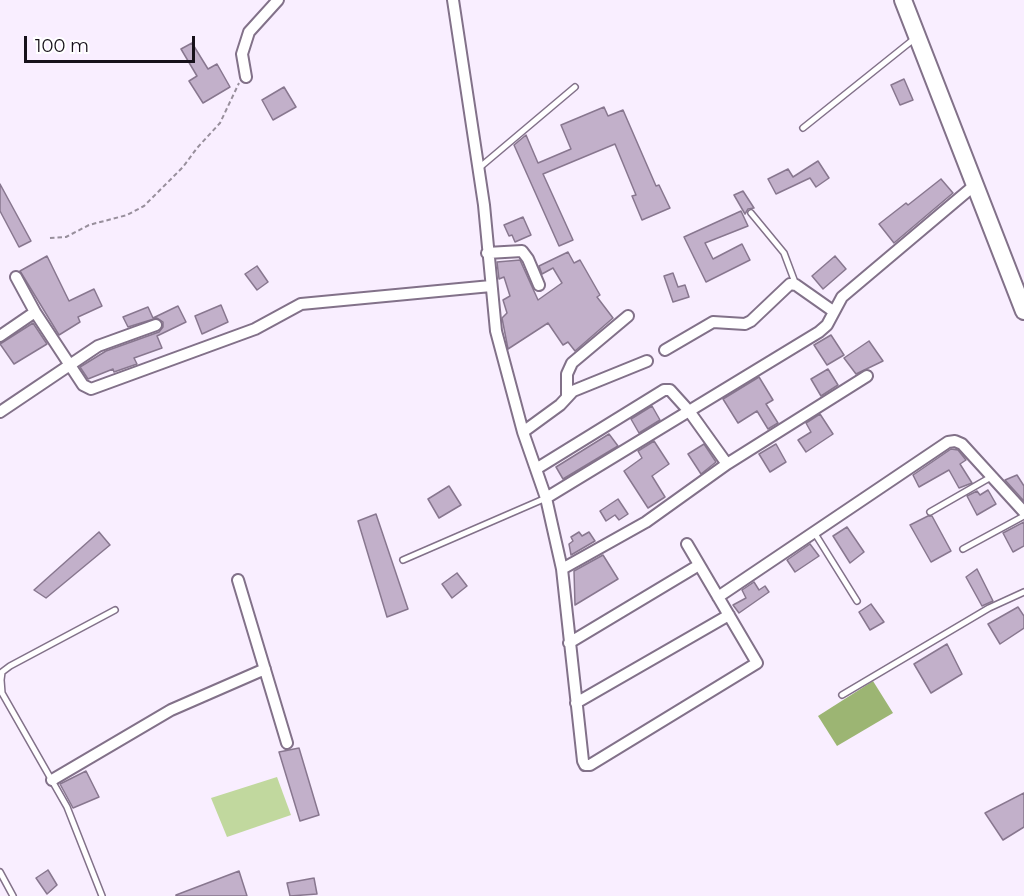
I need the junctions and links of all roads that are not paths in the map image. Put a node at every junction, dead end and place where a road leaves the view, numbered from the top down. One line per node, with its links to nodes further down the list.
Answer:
1 (278, 0): 5 (street)
2 (453, 0): 8 (street)
3 (903, 0): 4 (main road)
4 (917, 37): 7 (lane); 9 (main road)
5 (246, 77)
6 (575, 87): 8 (lane)
7 (803, 128)
8 (479, 168): 11 (street)
9 (976, 184): 16 (street); 17 (main road)
10 (751, 213): 14 (lane)
11 (487, 253): 13 (street); 15 (street)
12 (16, 277): 18 (street)
13 (539, 285)
14 (796, 285): 16 (street); 22 (street)
15 (491, 286): 24 (street); 29 (street)
16 (833, 311): 28 (street)
17 (1024, 311)
18 (35, 312): 21 (street); 24 (street)
19 (628, 316): 26 (street)
20 (156, 324): 24 (street)
21 (0, 336)
22 (665, 350)
23 (647, 361): 26 (street)
24 (69, 363): 27 (street)
25 (867, 376): 30 (street)
26 (567, 396): 29 (street)
27 (0, 411)
28 (690, 411): 30 (street); 31 (street); 33 (street)
29 (523, 432): 31 (street)
30 (727, 464): 41 (street)
31 (536, 469): 33 (street)
32 (993, 476): 34 (lane); 35 (street); 36 (street)
33 (546, 498): 39 (lane); 41 (street)
34 (930, 512)
35 (1024, 513): 38 (lane)
36 (814, 532): 44 (street); 45 (lane)
37 (687, 544): 40 (street)
38 (963, 549)
39 (403, 560)
40 (699, 565): 44 (street); 48 (street)
41 (562, 569): 48 (street)
42 (238, 580): 49 (street)
43 (1024, 592): 50 (lane)
44 (718, 597): 47 (street)
45 (857, 601)
46 (116, 610): 53 (lane)
47 (729, 615): 51 (street); 51 (street)
48 (569, 643): 51 (street)
49 (265, 669): 52 (street); 53 (street)
50 (842, 695)
51 (576, 704)
52 (287, 743)
53 (52, 780): 56 (lane)
54 (0, 872): 55 (lane)
55 (13, 896)
56 (102, 896)

